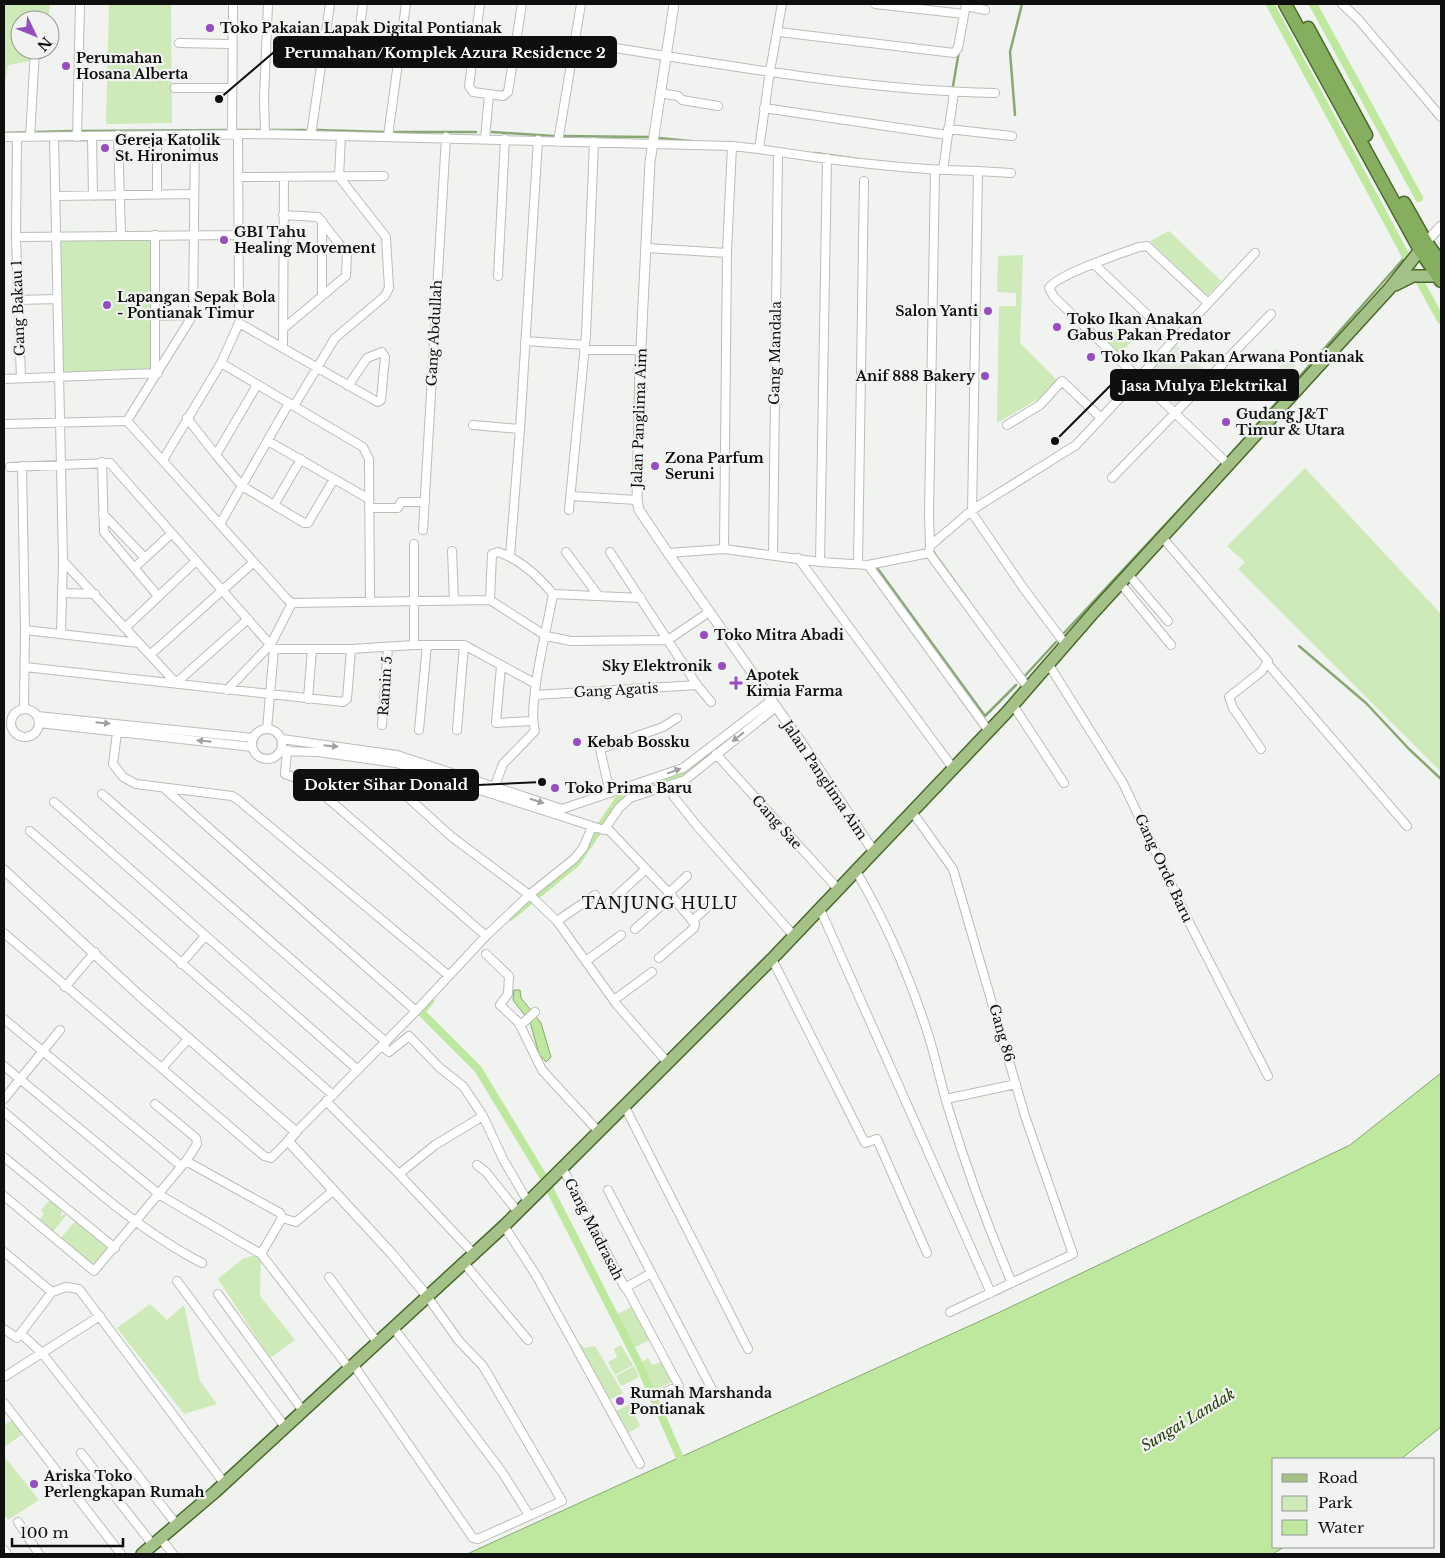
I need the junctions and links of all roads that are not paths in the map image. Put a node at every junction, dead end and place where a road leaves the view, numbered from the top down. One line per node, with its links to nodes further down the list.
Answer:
1 (80, 4): 50 (street)
2 (233, 4): 21 (street)
3 (268, 4): 37 (street)
4 (330, 4): 38 (street)
5 (363, 4): 24 (street)
6 (406, 4): 44 (street)
7 (480, 4): 31 (street)
8 (522, 4): 31 (street)
9 (581, 4): 19 (street)
10 (674, 4): 22 (street, Jalan Panglima Aim)
11 (782, 4): 18 (street)
12 (875, 4): 16 (street)
13 (1285, 4): 60 (highway)
14 (1294, 4): 60 (highway)
15 (1342, 4): 34 (street)
16 (966, 8): 17 (street); 18 (street)
17 (985, 10)
18 (779, 32): 25 (street)
19 (574, 42): 22 (street); 55 (street)
20 (179, 44): 21 (street)
21 (231, 44): 27 (street)
22 (665, 55): 25 (street); 29 (street, Jalan Panglima Aim)
23 (34, 60): 48 (street)
24 (355, 62)
25 (770, 71): 28 (street); 33 (street)
26 (175, 88): 27 (street)
27 (232, 88): 36 (street)
28 (954, 92): 30 (street); 35 (street)
29 (660, 93): 32 (street); 57 (street, Jalan Panglima Aim)
30 (995, 93)
31 (489, 94): 52 (street)
32 (718, 106)
33 (764, 108): 35 (street); 59 (street)
34 (1441, 117)
35 (948, 132): 45 (street); 64 (street)
36 (235, 134): 37 (street); 40 (street); 67 (street)
37 (265, 134): 38 (street)
38 (310, 134): 43 (street)
39 (157, 135): 40 (street); 42 (street); 71 (street)
40 (195, 135): 72 (street)
41 (92, 136): 42 (street); 50 (street); 75 (street)
42 (118, 136): 73 (street)
43 (340, 136): 44 (street); 69 (street)
44 (388, 136): 51 (street)
45 (1012, 136)
46 (4, 137): 47 (street)
47 (17, 137): 48 (street); 83 (street, Gang Bakau 1)
48 (30, 137): 49 (street)
49 (54, 137): 50 (street); 74 (street)
50 (77, 137)
51 (446, 137): 52 (street); 142 (street, Gang Abdullah)
52 (484, 138): 53 (street)
53 (505, 139): 54 (street); 91 (street)
54 (538, 140): 55 (street); 104 (street)
55 (558, 142): 56 (street)
56 (594, 142): 57 (street); 106 (street)
57 (652, 144): 58 (street); 85 (street, Jalan Panglima Aim)
58 (732, 146): 59 (street); 86 (street)
59 (759, 149): 61 (street)
60 (1369, 149): 88 (highway)
61 (778, 152): 62 (street); 159 (street, Gang Mandala)
62 (827, 158): 64 (street); 166 (street)
63 (978, 170): 64 (street); 65 (street); 146 (street)
64 (939, 171): 154 (street)
65 (1011, 173)
66 (384, 176): 69 (street)
67 (240, 177): 68 (street); 81 (street)
68 (284, 177): 69 (street); 76 (street)
69 (339, 177): 109 (street)
70 (864, 181): 167 (street)
71 (157, 194): 72 (street); 73 (street)
72 (194, 194): 80 (street)
73 (120, 195): 75 (street); 82 (street)
74 (55, 196): 75 (street); 84 (street)
75 (92, 196)
76 (283, 215): 77 (street); 102 (street)
77 (322, 221): 94 (street); 94 (street)
78 (1441, 226): 88 (street)
79 (155, 235): 80 (street); 82 (street); 98 (street)
80 (194, 235): 81 (street); 100 (street)
81 (240, 235): 101 (street)
82 (121, 236): 84 (street)
83 (16, 237): 84 (street); 96 (street, Gang Bakau 1)
84 (57, 238): 95 (street)
85 (647, 248): 86 (street); 107 (street, Jalan Panglima Aim)
86 (727, 253): 153 (street)
87 (1255, 253): 97 (street)
88 (1416, 255): 89 (highway); 92 (highway); 93 (main road)
89 (1441, 263)
90 (1094, 264): 97 (street); 103 (street); 113 (street)
91 (498, 276)
92 (1440, 278): 93 (main road)
93 (1389, 289): 133 (main road)
94 (322, 295): 102 (street)
95 (57, 299): 96 (street); 111 (street)
96 (18, 300): 112 (street, Gang Bakau 1)
97 (1208, 303): 103 (street)
98 (156, 313): 100 (street); 110 (street)
99 (1271, 314): 118 (street)
100 (193, 315): 110 (street)
101 (239, 323): 105 (street); 108 (street)
102 (284, 328): 105 (street)
103 (1174, 340): 113 (street)
104 (525, 341): 106 (street); 126 (street)
105 (283, 348): 109 (street)
106 (584, 348): 107 (street); 139 (street)
107 (641, 350): 141 (street, Jalan Panglima Aim)
108 (221, 363): 115 (street); 119 (street)
109 (315, 368): 116 (street); 117 (street)
110 (157, 373): 111 (street); 121 (street)
111 (59, 375): 112 (street); 122 (street)
112 (21, 378): 114 (street)
113 (1138, 378): 118 (street); 120 (street)
114 (4, 379)
115 (257, 385): 117 (street); 128 (street)
116 (348, 386): 116 (street)
117 (291, 404): 127 (street); 140 (street)
118 (1175, 414): 133 (street); 136 (street)
119 (187, 418): 128 (street); 130 (street)
120 (1101, 418): 125 (street); 146 (street)
121 (127, 421): 122 (street); 130 (street)
122 (60, 422): 123 (street); 132 (street)
123 (4, 424)
124 (473, 425): 126 (street)
125 (1007, 425)
126 (520, 429): 160 (street)
127 (268, 441): 129 (street); 138 (street)
128 (216, 455): 138 (street)
129 (301, 459): 137 (street); 143 (street)
130 (163, 460): 148 (street)
131 (102, 462): 132 (street); 147 (street); 150 (street)
132 (60, 465): 135 (street); 163 (street)
133 (1229, 465): 151 (main road)
134 (10, 466): 135 (street)
135 (22, 466): 188 (street)
136 (1112, 478)
137 (334, 479): 140 (street); 143 (street)
138 (242, 486): 143 (street); 148 (street)
139 (570, 496): 141 (street); 145 (street)
140 (369, 499): 144 (street)
141 (636, 500): 158 (street, Jalan Panglima Aim)
142 (425, 502): 144 (street); 149 (street, Gang Abdullah)
143 (274, 504)
144 (369, 508): 181 (street)
145 (569, 510)
146 (972, 510): 154 (street); 196 (street)
147 (103, 514): 161 (street); 169 (street)
148 (220, 524): 165 (street)
149 (423, 530)
150 (172, 534): 161 (street); 164 (street)
151 (1162, 537): 170 (main road); 203 (street)
152 (414, 544): 183 (street)
153 (724, 549): 158 (street); 159 (street)
154 (930, 549): 168 (street); 210 (street)
155 (452, 551): 180 (street)
156 (566, 552): 176 (street)
157 (610, 552): 178 (street)
158 (668, 553): 184 (street, Jalan Panglima Aim)
159 (773, 555): 162 (street)
160 (510, 556): 175 (street); 179 (street)
161 (145, 558): 169 (street)
162 (798, 558): 166 (street); 235 (street)
163 (63, 561): 173 (street); 174 (street)
164 (196, 561): 172 (street); 177 (street)
165 (254, 562): 172 (street); 182 (street)
166 (820, 562): 167 (street)
167 (858, 564): 168 (street)
168 (868, 565): 227 (street)
169 (135, 567): 177 (street)
170 (1128, 574): 171 (main road); 186 (street)
171 (1120, 584): 196 (main road); 197 (street)
172 (222, 590): 185 (street); 202 (street)
173 (62, 593): 174 (street); 189 (street)
174 (95, 594): 187 (street)
175 (553, 594): 176 (street); 190 (street)
176 (598, 595): 178 (street)
177 (158, 596): 187 (street)
178 (641, 598): 191 (street)
179 (490, 600): 180 (street); 190 (street)
180 (454, 601): 183 (street)
181 (370, 602): 182 (street); 183 (street)
182 (292, 603): 198 (street)
183 (415, 603): 193 (street)
184 (709, 612): 191 (street); 216 (street, Jalan Panglima Aim)
185 (248, 619): 198 (street); 207 (street)
186 (1168, 621)
187 (125, 628): 192 (street)
188 (25, 630): 189 (street); 206 (street)
189 (61, 632): 192 (street)
190 (546, 636): 191 (street); 208 (street)
191 (668, 640): 209 (street)
192 (138, 643): 202 (street)
193 (414, 645): 194 (street); 199 (street)
194 (427, 645): 195 (street); 225 (street)
195 (464, 645): 205 (street); 226 (street)
196 (1066, 645): 204 (main road)
197 (1171, 645)
198 (272, 646): 200 (street); 211 (street); 212 (street)
199 (388, 648): 201 (street); 223 (street, Ramin 5)
200 (312, 649): 201 (street); 214 (street)
201 (351, 649): 214 (street)
202 (150, 655): 207 (street)
203 (1267, 664): 231 (street); 245 (street)
204 (1049, 665): 210 (main road); 291 (street, Gang Orde Baru)
205 (502, 666): 208 (street); 222 (street)
206 (25, 667): 207 (street); 218 (street)
207 (176, 683): 211 (street)
208 (536, 684): 213 (street)
209 (697, 685): 213 (street, Gang Agatis); 215 (street)
210 (1028, 688): 217 (main road)
211 (227, 690): 212 (street)
212 (270, 694): 214 (street); 224 (street)
213 (535, 695): 222 (street)
214 (308, 699)
215 (711, 702)
216 (774, 703): 233 (street, one-way to 233); 240 (street, one-way to 216); 249 (street, Jalan Panglima Aim)
217 (1013, 704): 227 (main road); 236 (street)
218 (24, 709): 220 (street); 221 (street)
219 (677, 718): 240 (street)
220 (8, 720): 221 (street)
221 (38, 720): 228 (street); 230 (street, one-way to 230)
222 (532, 721): 239 (street)
223 (382, 725)
224 (268, 729): 229 (street); 230 (street)
225 (419, 730)
226 (457, 730)
227 (988, 730): 235 (main road)
228 (116, 733): 230 (street, one-way to 228); 238 (street)
229 (282, 739): 232 (street); 239 (street, one-way to 239)
230 (252, 742): 232 (street)
231 (1261, 749)
232 (284, 750): 234 (street); 267 (street)
233 (716, 754): 237 (street); 254 (street, Gang Sae)
234 (406, 766): 243 (street); 257 (street)
235 (953, 768): 244 (main road)
236 (1064, 783)
237 (671, 786): 247 (street); 268 (street)
238 (164, 788): 276 (street); 279 (street)
239 (494, 788): 243 (street, one-way to 243)
240 (610, 793): 243 (street)
241 (102, 794): 285 (street)
242 (54, 802): 266 (street)
243 (561, 813): 246 (street)
244 (916, 816): 249 (main road); 293 (street, Gang 86)
245 (1407, 826)
246 (593, 827): 247 (street); 257 (street)
247 (605, 829): 250 (street)
248 (30, 831): 274 (street)
249 (874, 852): 252 (main road)
250 (646, 869): 256 (street); 258 (street)
251 (4, 870): 269 (street)
252 (856, 871): 254 (main road); 296 (street)
253 (687, 876): 256 (street)
254 (838, 889): 260 (main road)
255 (595, 894): 262 (street)
256 (671, 894): 261 (street); 263 (street)
257 (533, 898): 262 (street); 267 (street)
258 (610, 902)
259 (711, 904): 261 (street)
260 (820, 909): 268 (main road); 332 (street)
261 (692, 921): 271 (street)
262 (557, 922): 273 (street)
263 (635, 929)
264 (4, 932): 277 (street)
265 (621, 935): 273 (street)
266 (205, 936): 274 (street); 290 (street)
267 (486, 936): 276 (street)
268 (794, 936): 272 (main road)
269 (95, 952): 277 (street); 284 (street)
270 (486, 954): 282 (street)
271 (659, 958)
272 (772, 959): 287 (main road); 321 (street)
273 (586, 962): 278 (street)
274 (181, 964): 294 (street)
275 (652, 972): 278 (street)
276 (448, 976): 279 (street)
277 (65, 986): 289 (street)
278 (614, 1000): 287 (street)
279 (416, 1011): 285 (street)
280 (536, 1012): 282 (street)
281 (4, 1019): 286 (street)
282 (520, 1026): 303 (street)
283 (60, 1030): 286 (street)
284 (189, 1038): 289 (street); 302 (street)
285 (384, 1044): 290 (street); 301 (street)
286 (42, 1051): 292 (street); 306 (street)
287 (668, 1063): 299 (main road)
288 (4, 1066): 292 (street)
289 (162, 1068): 304 (street)
290 (358, 1070): 294 (street)
291 (1268, 1076)
292 (20, 1080): 295 (street); 312 (street)
293 (1016, 1084): 296 (street); 329 (street, Gang 86)
294 (333, 1095): 297 (street)
295 (4, 1099)
296 (946, 1099): 329 (street)
297 (326, 1101): 302 (street); 309 (street)
298 (155, 1104): 306 (street)
299 (625, 1107): 303 (main road); 342 (street)
300 (4, 1112): 317 (street)
301 (483, 1116): 309 (street); 314 (street)
302 (296, 1132): 304 (street)
303 (599, 1132): 308 (main road)
304 (288, 1141): 310 (street)
305 (4, 1157): 319 (street)
306 (184, 1163): 312 (street); 316 (street)
307 (477, 1165): 315 (street)
308 (563, 1169): 314 (main road); 330 (street, Gang Madrasah)
309 (401, 1173): 323 (street)
310 (334, 1190): 316 (street); 334 (street)
311 (608, 1190): 326 (street)
312 (160, 1195): 317 (street); 322 (street)
313 (4, 1196): 319 (street)
314 (528, 1202): 315 (main road)
315 (518, 1212): 318 (main road)
316 (282, 1218): 322 (street)
317 (137, 1221): 319 (street); 324 (street)
318 (504, 1226): 323 (main road); 352 (street)
319 (115, 1248)
320 (4, 1252): 331 (street)
321 (927, 1253)
322 (261, 1254): 344 (street)
323 (474, 1254): 325 (main road)
324 (202, 1263)
325 (464, 1263): 334 (main road); 340 (street)
326 (651, 1273): 330 (street, Gang Madrasah); 346 (street)
327 (329, 1277): 341 (street)
328 (177, 1281): 350 (street)
329 (1012, 1283): 332 (street)
330 (627, 1289): 347 (street)
331 (52, 1292): 336 (street); 339 (street)
332 (991, 1293): 335 (street)
333 (218, 1294): 349 (street)
334 (427, 1296): 337 (main road); 354 (street)
335 (950, 1312)
336 (100, 1316): 343 (street); 353 (street)
337 (393, 1327): 341 (main road); 354 (street)
338 (4, 1329): 339 (street)
339 (20, 1334): 343 (street)
340 (528, 1340)
341 (377, 1342): 344 (main road)
342 (748, 1349)
343 (42, 1353): 345 (street); 356 (street)
344 (351, 1366): 349 (main road); 354 (street)
345 (4, 1377)
346 (714, 1393)
347 (654, 1397)
348 (4, 1404): 361 (street)
349 (303, 1411): 350 (main road)
350 (285, 1428): 353 (main road)
351 (81, 1453): 357 (street)
352 (640, 1464)
353 (224, 1484): 356 (main road)
354 (529, 1515)
355 (18, 1522): 360 (street)
356 (177, 1525): 357 (main road)
357 (157, 1542): 362 (main road); 363 (street)
358 (4, 1550): 359 (street)
359 (7, 1554)
360 (39, 1554)
361 (121, 1554)
362 (142, 1554)
363 (173, 1554)

